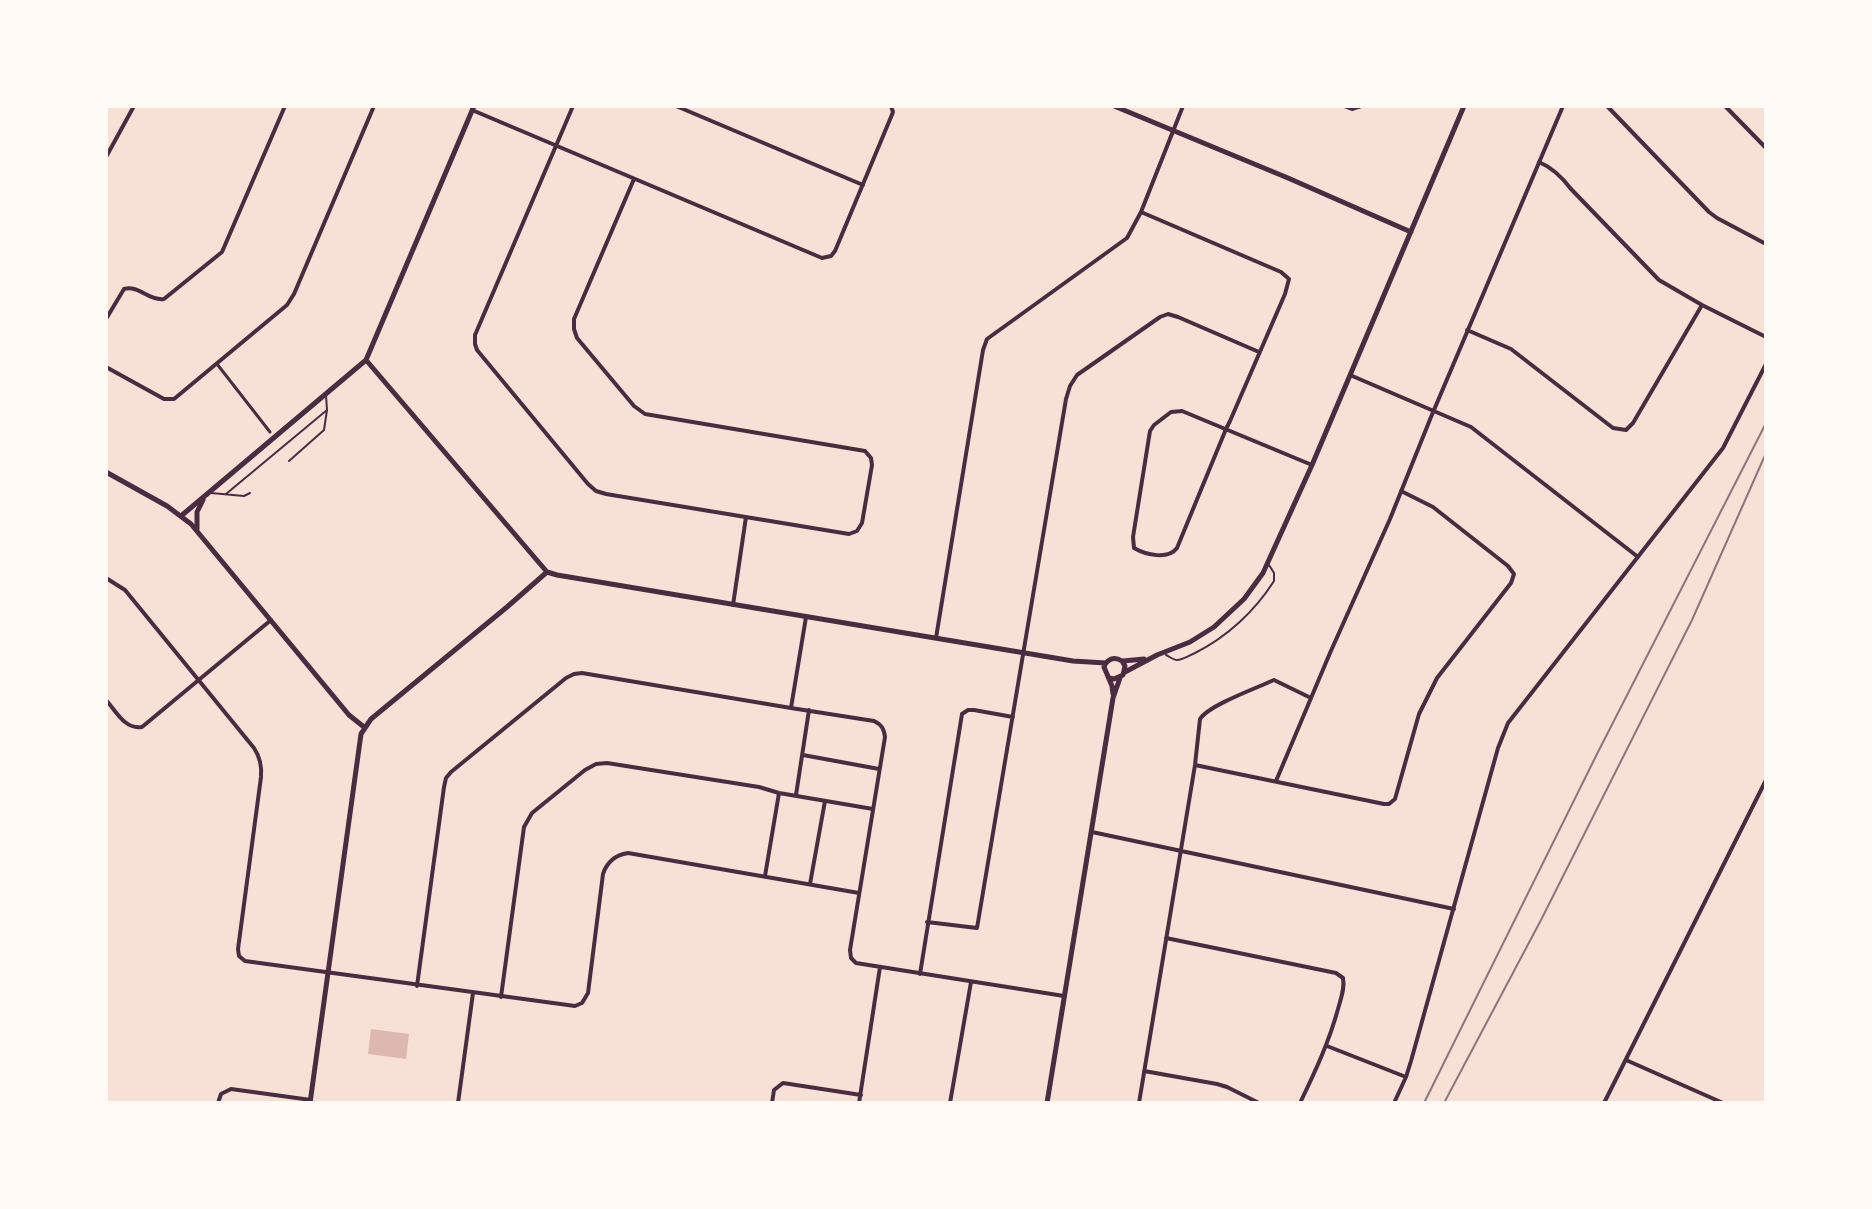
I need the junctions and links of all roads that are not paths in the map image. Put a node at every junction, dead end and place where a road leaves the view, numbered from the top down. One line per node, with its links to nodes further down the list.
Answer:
1 (134, 106): 19 (street)
2 (285, 106): 27 (street)
3 (374, 106): 32 (street)
4 (573, 106): 17 (street)
5 (676, 106): 22 (street)
6 (1114, 106): 16 (street)
7 (1183, 106): 16 (street)
8 (1344, 106): 9 (street)
9 (1361, 106)
10 (1464, 106): 24 (street)
11 (1563, 106): 20 (street)
12 (1607, 106): 25 (street)
13 (1725, 106): 18 (street)
14 (892, 107): 22 (street)
15 (473, 108): 17 (street); 31 (street)
16 (1173, 131): 23 (street); 24 (street)
17 (556, 146): 21 (street); 49 (street)
18 (1766, 148)
19 (106, 157)
20 (1539, 162): 26 (street); 28 (street)
21 (634, 179): 22 (street); 49 (street)
22 (863, 185)
23 (1141, 212): 30 (street); 58 (street)
24 (1411, 232): 35 (street)
25 (1766, 244)
26 (1702, 305): 28 (street); 29 (street)
27 (106, 319)
28 (1467, 330): 38 (street)
29 (1766, 337)
30 (1259, 352): 39 (street); 59 (street)
31 (366, 360): 36 (street); 53 (street)
32 (217, 364): 34 (street); 40 (street)
33 (1766, 364): 51 (street)
34 (106, 367)
35 (1350, 375): 38 (street); 42 (street)
36 (326, 394): 37 (lane); 46 (street)
37 (327, 410): 41 (lane); 47 (lane)
38 (1434, 410): 44 (street); 51 (street)
39 (1226, 429): 39 (street); 42 (street)
40 (270, 432)
41 (289, 461)
42 (1312, 465): 52 (street)
43 (106, 472): 48 (street)
44 (1401, 491): 69 (street); 79 (street)
45 (250, 493): 47 (lane)
46 (208, 494): 47 (lane); 48 (street); 50 (street)
47 (226, 494)
48 (181, 516): 50 (street)
49 (746, 517): 55 (street)
50 (197, 531): 57 (street)
51 (1638, 557): 89 (street)
52 (1268, 564): 60 (street); 60 (lane)
53 (547, 572): 55 (street); 74 (street)
54 (106, 578): 67 (street)
55 (733, 605): 56 (street)
56 (806, 617): 58 (street); 71 (street)
57 (271, 620): 67 (street); 74 (street)
58 (936, 638): 59 (street)
59 (1024, 653): 63 (street); 73 (street)
60 (1164, 653): 61 (street)
61 (1157, 655): 62 (street); 66 (street)
62 (1122, 661): 64 (street); 66 (street)
63 (1078, 662): 64 (street); 65 (street)
64 (1106, 663): 65 (street)
65 (1107, 675): 66 (street); 68 (street)
66 (1122, 675): 68 (street)
67 (199, 680): 70 (street); 93 (street)
68 (1113, 698): 84 (street)
69 (1311, 698): 76 (street); 79 (street)
70 (106, 700)
71 (791, 708): 72 (street); 96 (street)
72 (809, 710): 75 (street); 77 (street)
73 (1013, 717): 90 (street); 90 (street)
74 (364, 727): 93 (street)
75 (802, 754): 77 (street); 81 (street)
76 (1195, 765): 79 (street); 85 (street)
77 (879, 769): 83 (street)
78 (1766, 780): 101 (street)
79 (1276, 781)
80 (779, 793): 81 (street); 86 (street); 99 (street)
81 (796, 796): 82 (street)
82 (825, 801): 83 (street); 87 (street)
83 (873, 809): 88 (street)
84 (1092, 832): 85 (street); 98 (street)
85 (1180, 850): 89 (street); 91 (street)
86 (765, 876): 87 (street); 99 (street)
87 (810, 884): 88 (street)
88 (859, 893): 92 (street)
89 (1454, 909): 103 (street)
90 (927, 922): 94 (street)
91 (1166, 938): 100 (street); 102 (street)
92 (880, 967): 94 (street); 104 (street)
93 (328, 974): 96 (street); 105 (street)
94 (920, 974): 95 (street)
95 (971, 982): 98 (street); 110 (street)
96 (417, 986): 97 (street)
97 (473, 993): 99 (street); 107 (street)
98 (1064, 996): 111 (street)
99 (501, 997)
100 (1327, 1046): 103 (street); 114 (street)
101 (1626, 1060): 116 (street); 117 (street)
102 (1144, 1071): 112 (street); 113 (street)
103 (1406, 1077): 115 (street)
104 (861, 1095): 108 (street); 109 (street)
105 (311, 1101): 106 (street)
106 (218, 1103)
107 (458, 1103)
108 (772, 1103)
109 (859, 1103)
110 (950, 1103)
111 (1047, 1103)
112 (1139, 1103)
113 (1259, 1103)
114 (1300, 1103)
115 (1394, 1103)
116 (1604, 1103)
117 (1723, 1103)

